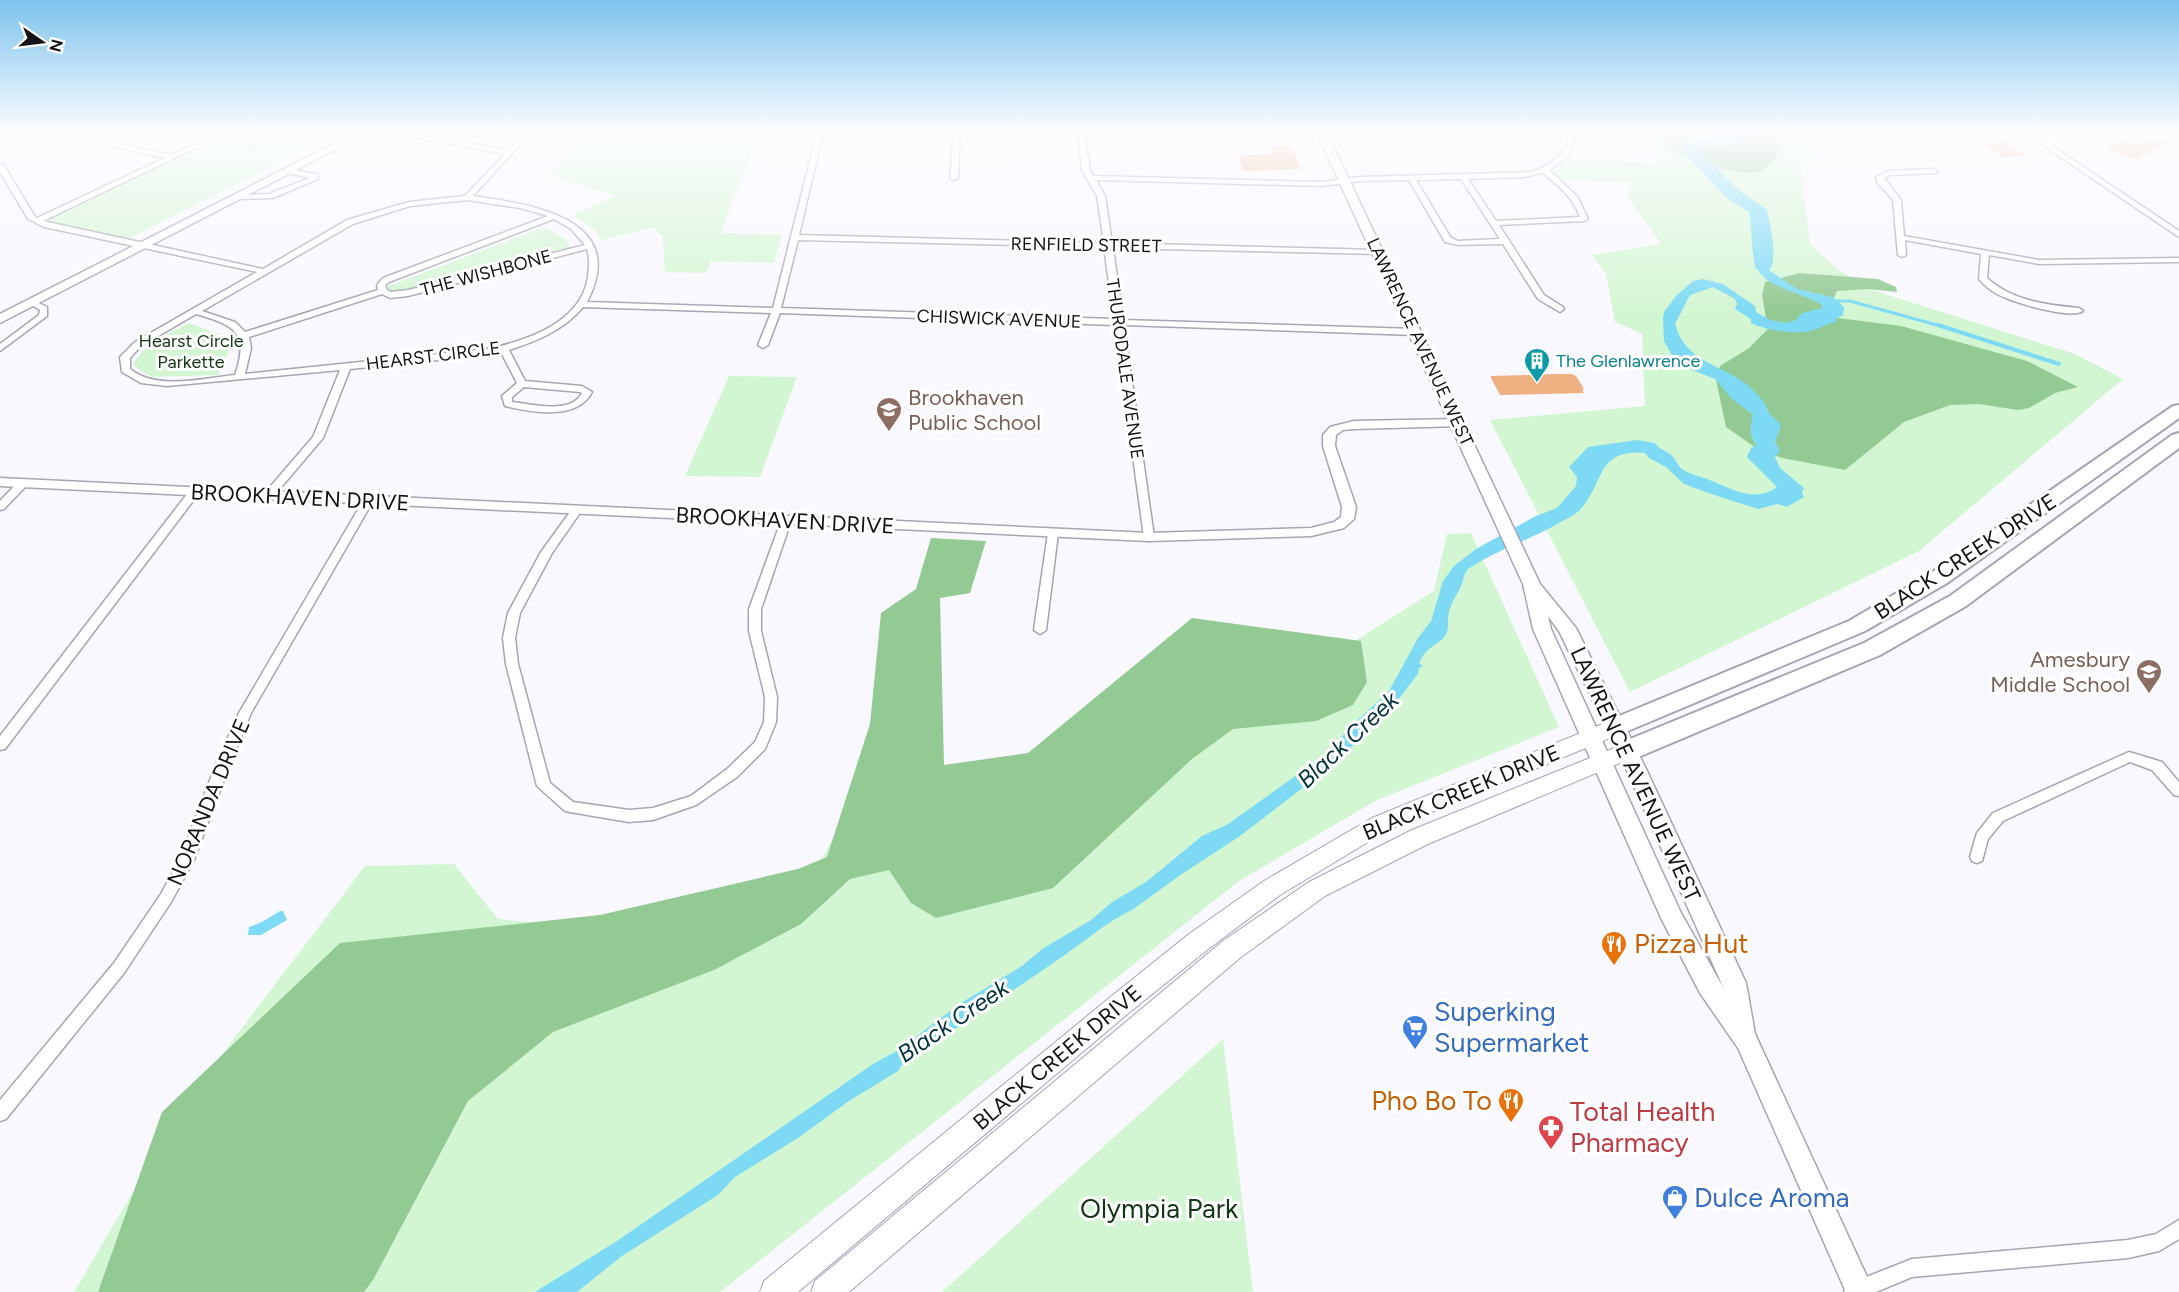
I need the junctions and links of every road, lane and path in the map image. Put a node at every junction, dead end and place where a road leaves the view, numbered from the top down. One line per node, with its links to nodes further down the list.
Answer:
1 (16, 193): 17 (street)
2 (95, 193): 17 (street)
3 (247, 193): 14 (main road)
4 (277, 193): 14 (street)
5 (471, 193): 15 (street)
6 (804, 193): 20 (street)
7 (1099, 193): 25 (street, THURODALE AVENUE)
8 (1350, 193): 26 (main road, LAWRENCE AVENUE WEST)
9 (1420, 193): 22 (street)
10 (1474, 193): 18 (street)
11 (1569, 193): 18 (street)
12 (1891, 193): 21 (street)
13 (2117, 193): 19 (street)
14 (240, 197): 23 (main road)
15 (467, 198): 16 (street, HEARST CIRCLE); 30 (street, HEARST CIRCLE)
16 (555, 216): 24 (street, HEARST CIRCLE); 31 (street, THE WISHBONE)
17 (36, 221): 23 (street)
18 (1493, 223): 22 (street)
19 (2179, 235)
20 (793, 237): 25 (street, RENFIELD STREET); 37 (street)
21 (1899, 237): 27 (street); 28 (street)
22 (1506, 241): 34 (street)
23 (142, 246): 30 (street); 32 (main road)
24 (590, 246): 31 (street, THE WISHBONE); 33 (street, HEARST CIRCLE)
25 (1108, 246): 26 (street, RENFIELD STREET); 39 (street, THURODALE AVENUE)
26 (1378, 252): 40 (main road, LAWRENCE AVENUE WEST)
27 (1985, 254): 29 (street); 35 (street)
28 (1902, 255)
29 (2179, 260)
30 (263, 271): 36 (street, HEARST CIRCLE)
31 (384, 291): 41 (street, THE WISHBONE)
32 (32, 303): 38 (main road); 43 (street)
33 (583, 304): 37 (street, CHISWICK AVENUE); 44 (street, HEARST CIRCLE)
34 (1560, 309)
35 (2079, 310)
36 (193, 311): 41 (street); 46 (street, HEARST CIRCLE)
37 (776, 312): 39 (street, CHISWICK AVENUE); 42 (street)
38 (0, 319)
39 (1119, 323): 40 (street, CHISWICK AVENUE); 60 (street, THURODALE AVENUE)
40 (1415, 332): 49 (main road, LAWRENCE AVENUE WEST)
41 (245, 335): 46 (street)
42 (763, 345)
43 (0, 348)
44 (504, 349): 45 (street, HEARST CIRCLE); 47 (street)
45 (346, 367): 46 (street, HEARST CIRCLE); 54 (street)
46 (239, 378)
47 (522, 384): 47 (street)
48 (2179, 410): 63 (highway, BLACK CREEK DRIVE)
49 (1458, 423): 60 (street, BROOKHAVEN DRIVE); 61 (main road, LAWRENCE AVENUE WEST)
50 (2179, 439): 66 (highway, BLACK CREEK DRIVE)
51 (0, 482): 52 (street, BROOKHAVEN DRIVE)
52 (23, 483): 53 (street, BROOKHAVEN DRIVE); 56 (street)
53 (195, 491): 54 (street, BROOKHAVEN DRIVE); 65 (street)
54 (268, 496): 55 (street, BROOKHAVEN DRIVE)
55 (368, 501): 57 (street, BROOKHAVEN DRIVE); 71 (street, NORANDA DRIVE)
56 (0, 507)
57 (577, 510): 58 (street, BROOKHAVEN DRIVE); 58 (street)
58 (786, 521): 59 (street, BROOKHAVEN DRIVE)
59 (1053, 533): 60 (street, BROOKHAVEN DRIVE); 62 (street)
60 (1149, 537)
61 (1532, 584): 63 (main road, LAWRENCE AVENUE WEST); 64 (main road, LAWRENCE AVENUE WEST)
62 (1040, 630)
63 (1615, 727): 64 (main road, BLACK CREEK DRIVE); 66 (main road, LAWRENCE AVENUE WEST)
64 (1590, 737): 67 (main road, LAWRENCE AVENUE WEST); 74 (main road, BLACK CREEK DRIVE)
65 (0, 745)
66 (1627, 751): 67 (main road, BLACK CREEK DRIVE); 70 (main road, LAWRENCE AVENUE WEST)
67 (1602, 762): 70 (main road, LAWRENCE AVENUE WEST); 75 (main road, BLACK CREEK DRIVE)
68 (2179, 791): 69 (street)
69 (1977, 857)
70 (1746, 1040): 73 (main road, LAWRENCE AVENUE WEST)
71 (0, 1113)
72 (2179, 1229): 73 (street)
73 (1857, 1291)
74 (775, 1292)
75 (826, 1292)

